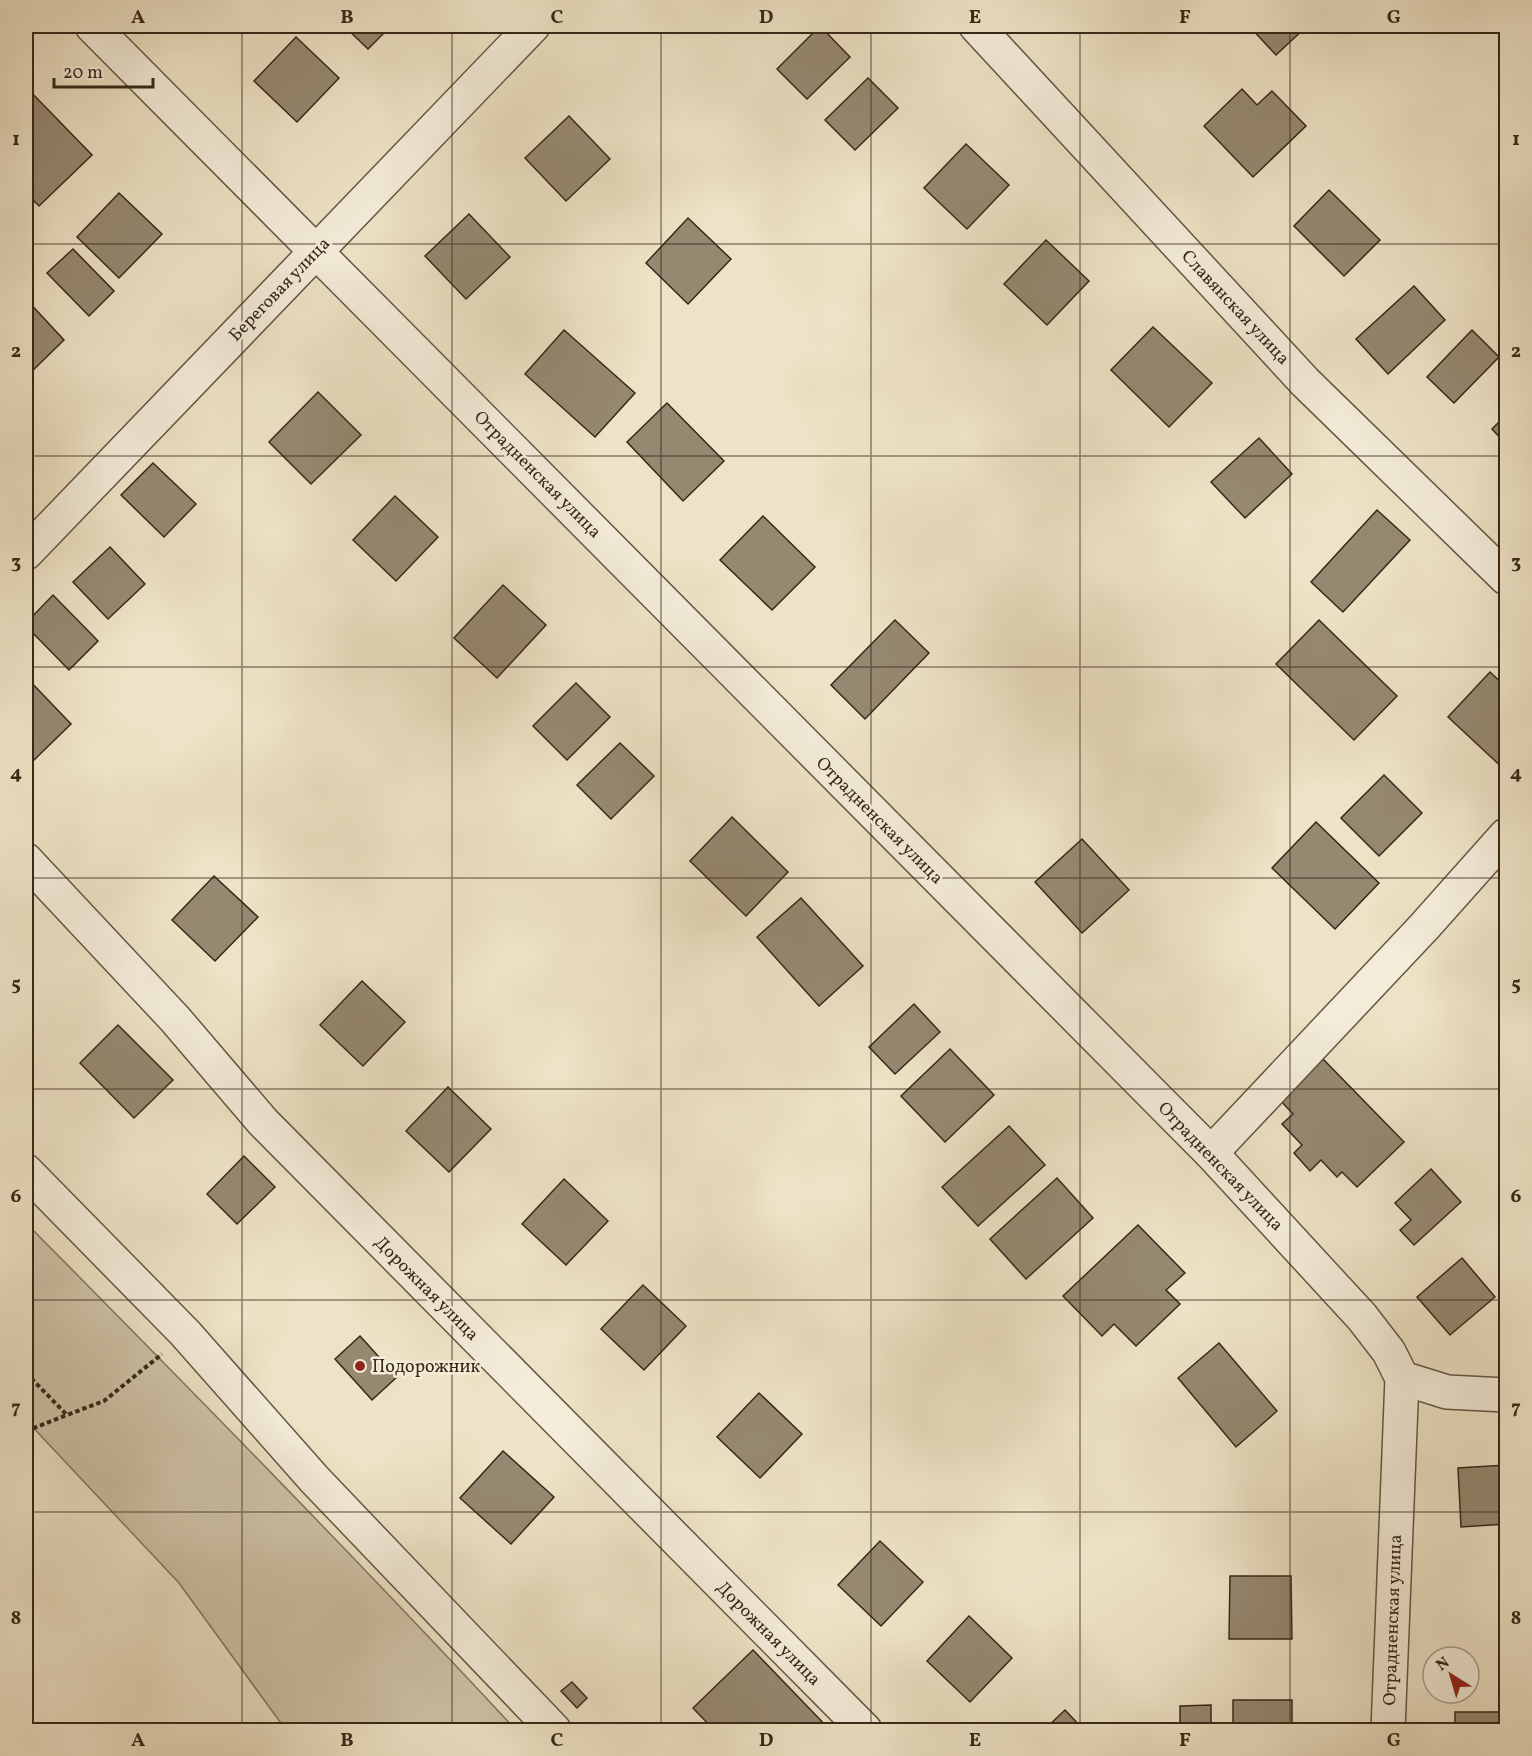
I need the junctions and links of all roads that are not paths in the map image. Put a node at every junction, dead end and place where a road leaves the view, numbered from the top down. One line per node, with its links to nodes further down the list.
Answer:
1 (92, 26): 4 (street, Отрадненская улица)
2 (533, 26): 4 (street, Береговая улица)
3 (976, 26): 6 (street, Славянская улица)
4 (316, 251): 5 (street, Береговая улица); 9 (street, Отрадненская улица)
5 (26, 553)
6 (1506, 578)
7 (1506, 835): 9 (street)
8 (26, 860): 14 (street, Дорожная улица)
9 (1211, 1153): 11 (street, Отрадненская улица)
10 (26, 1171): 13 (street)
11 (1402, 1378): 12 (street); 15 (street, Отрадненская улица)
12 (1506, 1395)
13 (554, 1731)
14 (865, 1731)
15 (1388, 1731)

